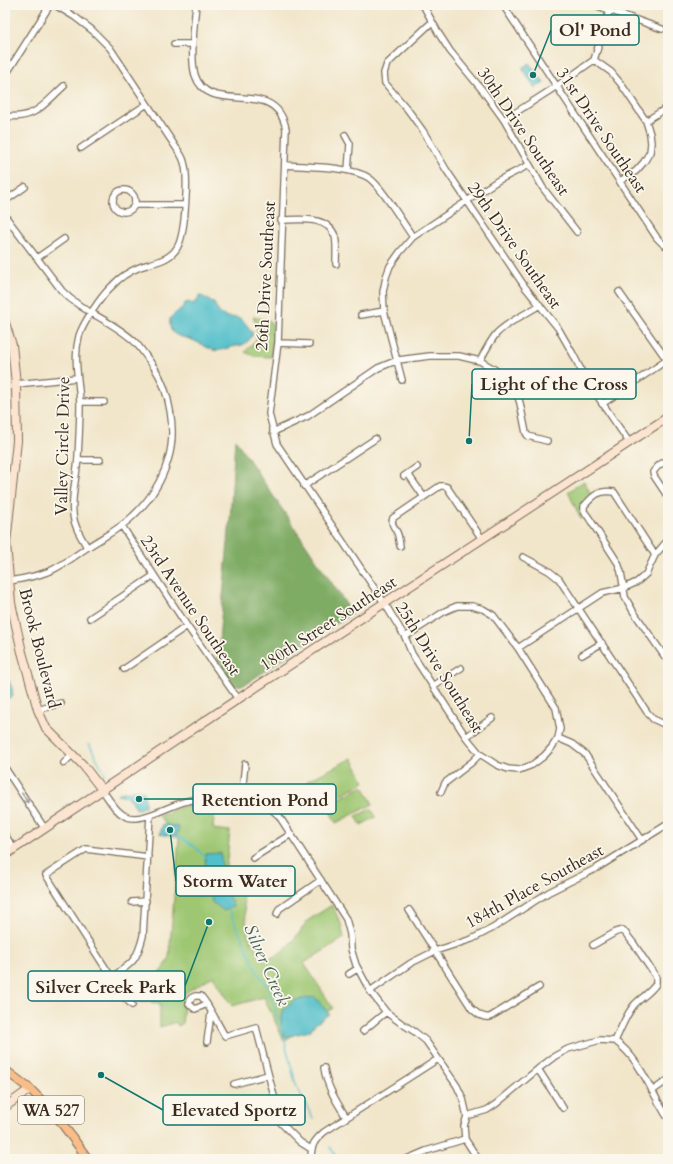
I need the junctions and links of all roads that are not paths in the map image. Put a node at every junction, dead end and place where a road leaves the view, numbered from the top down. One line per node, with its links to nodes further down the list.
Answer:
1 (50, 5): 13 (street)
2 (55, 5): 16 (street)
3 (196, 5): 11 (street)
4 (423, 5): 8 (street, 30th Drive Southeast)
5 (503, 5): 15 (street, 31st Drive Southeast)
6 (595, 5): 7 (street)
7 (610, 8): 9 (street); 12 (street)
8 (432, 22): 19 (street, 30th Drive Southeast); 29 (street, 29th Drive Southeast)
9 (662, 29)
10 (174, 44): 11 (street)
11 (193, 44): 23 (street, 26th Drive Southeast)
12 (594, 60): 15 (street); 20 (street)
13 (5, 76)
14 (64, 86): 18 (street)
15 (557, 86): 19 (street); 26 (street, 31st Drive Southeast)
16 (147, 104): 22 (street); 31 (street)
17 (668, 107): 20 (street)
18 (5, 116)
19 (504, 120): 24 (street, 30th Drive Southeast)
20 (646, 121): 26 (street)
21 (345, 135): 25 (street)
22 (81, 148)
23 (284, 165): 25 (street); 33 (street, 26th Drive Southeast)
24 (529, 165): 29 (street); 34 (street, 30th Drive Southeast)
25 (348, 170): 35 (street)
26 (620, 181): 37 (street, 31st Drive Southeast)
27 (25, 187): 28 (street)
28 (5, 201)
29 (467, 202): 35 (street); 41 (street, 29th Drive Southeast)
30 (135, 205): 30 (street); 31 (street)
31 (185, 205): 43 (street, Valley Circle Drive)
32 (5, 216): 38 (street)
33 (282, 220): 39 (street); 46 (street, 26th Drive Southeast)
34 (577, 232)
35 (413, 237): 42 (street)
36 (64, 239): 38 (street)
37 (668, 247)
38 (37, 258): 43 (street)
39 (336, 264)
40 (619, 292): 57 (street)
41 (540, 305): 49 (street); 57 (street, 29th Drive Southeast)
42 (384, 311): 44 (street); 48 (street)
43 (91, 314): 50 (street, Valley Circle Drive); 70 (street)
44 (361, 315)
45 (5, 323): 53 (street, Brook Boulevard)
46 (278, 343): 47 (street); 59 (street, 26th Drive Southeast)
47 (309, 344)
48 (398, 360): 49 (street); 51 (street); 59 (street)
49 (480, 361): 52 (street)
50 (77, 378): 53 (street); 55 (street, Valley Circle Drive)
51 (402, 380)
52 (508, 380): 54 (street); 61 (street)
53 (16, 384): 73 (street, Brook Boulevard)
54 (493, 393)
55 (80, 402): 56 (street); 63 (street, Valley Circle Drive)
56 (104, 402)
57 (602, 404): 62 (street, 29th Drive Southeast)
58 (668, 417): 62 (street, 180th Street Southeast)
59 (273, 432): 67 (street, 25th Drive Southeast)
60 (375, 439): 67 (street)
61 (547, 441)
62 (628, 442): 71 (street, 180th Street Southeast)
63 (78, 460): 64 (street); 75 (street, Valley Circle Drive)
64 (100, 460)
65 (668, 460): 69 (street)
66 (417, 466): 68 (street)
67 (304, 486): 82 (street, 25th Drive Southeast)
68 (424, 497): 71 (street); 74 (street)
69 (668, 497)
70 (122, 526): 75 (street); 78 (street, 23rd Avenue Southeast)
71 (482, 539): 82 (street, 180th Street Southeast)
72 (668, 540): 76 (street)
73 (5, 543): 79 (street, Brook Boulevard)
74 (400, 546)
75 (87, 547): 79 (street)
76 (656, 555): 80 (street); 80 (street)
77 (523, 557): 83 (street)
78 (154, 576): 84 (street); 85 (street, 23rd Avenue Southeast)
79 (9, 581): 81 (street, Brook Boulevard)
80 (624, 588): 83 (street); 90 (street)
81 (8, 603): 96 (street, Brook Boulevard)
82 (385, 604): 86 (street, 25th Drive Southeast); 94 (street, 180th Street Southeast)
83 (579, 608): 87 (street); 88 (street)
84 (90, 618)
85 (187, 626): 92 (street); 94 (street, 23rd Avenue Southeast)
86 (405, 637): 88 (street); 93 (street, 25th Drive Southeast)
87 (602, 643): 89 (street); 98 (street)
88 (518, 648): 100 (street)
89 (582, 655)
90 (668, 659)
91 (461, 668): 93 (street)
92 (124, 669)
93 (433, 686): 99 (street, 25th Drive Southeast)
94 (238, 700): 106 (street, 180th Street Southeast)
95 (61, 703): 96 (street)
96 (38, 710): 102 (street, Brook Boulevard)
97 (492, 718): 99 (street)
98 (668, 726)
99 (466, 737): 101 (street, 25th Drive Southeast)
100 (558, 738): 101 (street, 25th Drive Southeast); 114 (street)
101 (480, 754): 107 (street)
102 (72, 755): 103 (street); 106 (street, Brook Boulevard)
103 (64, 763)
104 (245, 764): 108 (street)
105 (5, 768): 111 (street, one-way to 111)
106 (103, 791): 109 (street); 111 (street, 180th Street Southeast)
107 (441, 792)
108 (241, 802): 109 (street); 112 (street)
109 (150, 815): 117 (street)
110 (668, 824): 114 (street, 184th Place Southeast)
111 (45, 829): 115 (street, 180th Street Southeast)
112 (291, 834): 118 (street); 119 (street)
113 (5, 835): 115 (street)
114 (642, 840): 125 (street, 184th Place Southeast)
115 (14, 849): 116 (street, 180th Street Southeast)
116 (5, 855)
117 (148, 857): 120 (street); 128 (street)
118 (253, 858)
119 (321, 880): 123 (street); 126 (street)
120 (146, 901): 121 (street); 128 (street)
121 (132, 902)
122 (409, 910): 125 (street)
123 (276, 914)
124 (593, 945): 136 (street)
125 (435, 951): 129 (street); 130 (street, 184th Place Southeast)
126 (357, 969): 127 (street); 130 (street)
127 (349, 974)
128 (112, 977): 132 (street)
129 (539, 987)
130 (370, 991): 133 (street)
131 (208, 1004): 134 (street)
132 (132, 1005)
133 (386, 1012): 135 (street); 138 (street)
134 (211, 1013): 137 (street); 142 (street)
135 (363, 1032)
136 (615, 1041): 140 (street); 146 (street)
137 (207, 1042)
138 (438, 1059): 149 (street); 150 (street)
139 (324, 1068): 150 (street)
140 (538, 1069): 148 (street); 149 (street)
141 (5, 1070): 145 (main road, WA 527)
142 (268, 1075): 144 (street); 153 (street)
143 (668, 1080): 146 (street)
144 (234, 1084)
145 (30, 1089): 147 (street); 154 (main road, WA 527)
146 (652, 1091): 151 (street)
147 (5, 1107)
148 (563, 1108)
149 (467, 1116): 152 (street)
150 (346, 1117): 153 (street)
151 (668, 1118)
152 (465, 1139): 156 (street); 157 (street)
153 (311, 1149): 155 (street)
154 (88, 1159)
155 (311, 1159)
156 (407, 1159)
157 (478, 1159)

